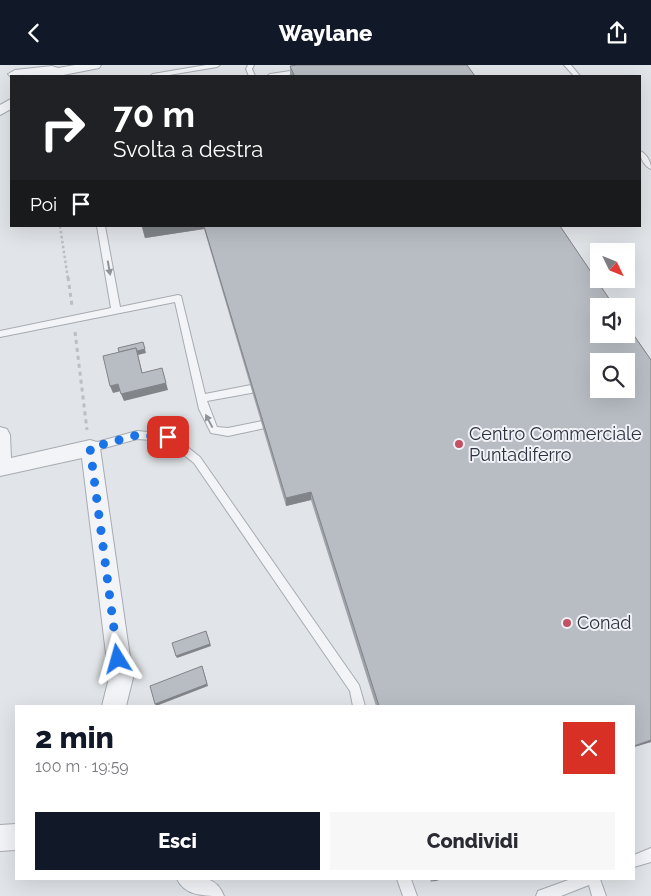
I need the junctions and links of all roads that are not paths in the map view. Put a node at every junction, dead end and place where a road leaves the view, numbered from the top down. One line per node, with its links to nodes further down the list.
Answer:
1 (94, 65): 6 (street)
2 (217, 65): 11 (lane)
3 (241, 65): 7 (lane)
4 (567, 65): 13 (lane)
5 (0, 67): 9 (street)
6 (69, 69): 9 (street); 10 (street)
7 (251, 70)
8 (309, 70): 12 (lane)
9 (16, 75)
10 (44, 75)
11 (159, 75)
12 (276, 75)
13 (575, 75)
14 (641, 154): 15 (lane)
15 (651, 167)
16 (102, 227): 17 (lane, one-way to 17)
17 (116, 311): 18 (lane); 20 (lane)
18 (0, 334)
19 (252, 389): 20 (lane)
20 (202, 397): 21 (lane, one-way to 20)
21 (262, 425)
22 (0, 435): 23 (street)
23 (90, 448): 24 (street); 25 (lane)
24 (114, 705)
25 (359, 705)
26 (15, 837): 27 (street)
27 (0, 838)
28 (651, 855): 29 (lane)
29 (635, 861)
30 (191, 880): 34 (street)
31 (404, 880): 35 (lane)
32 (585, 880): 36 (lane)
33 (593, 880): 37 (lane)
34 (211, 896)
35 (410, 896)
36 (543, 896)
37 (599, 896)

